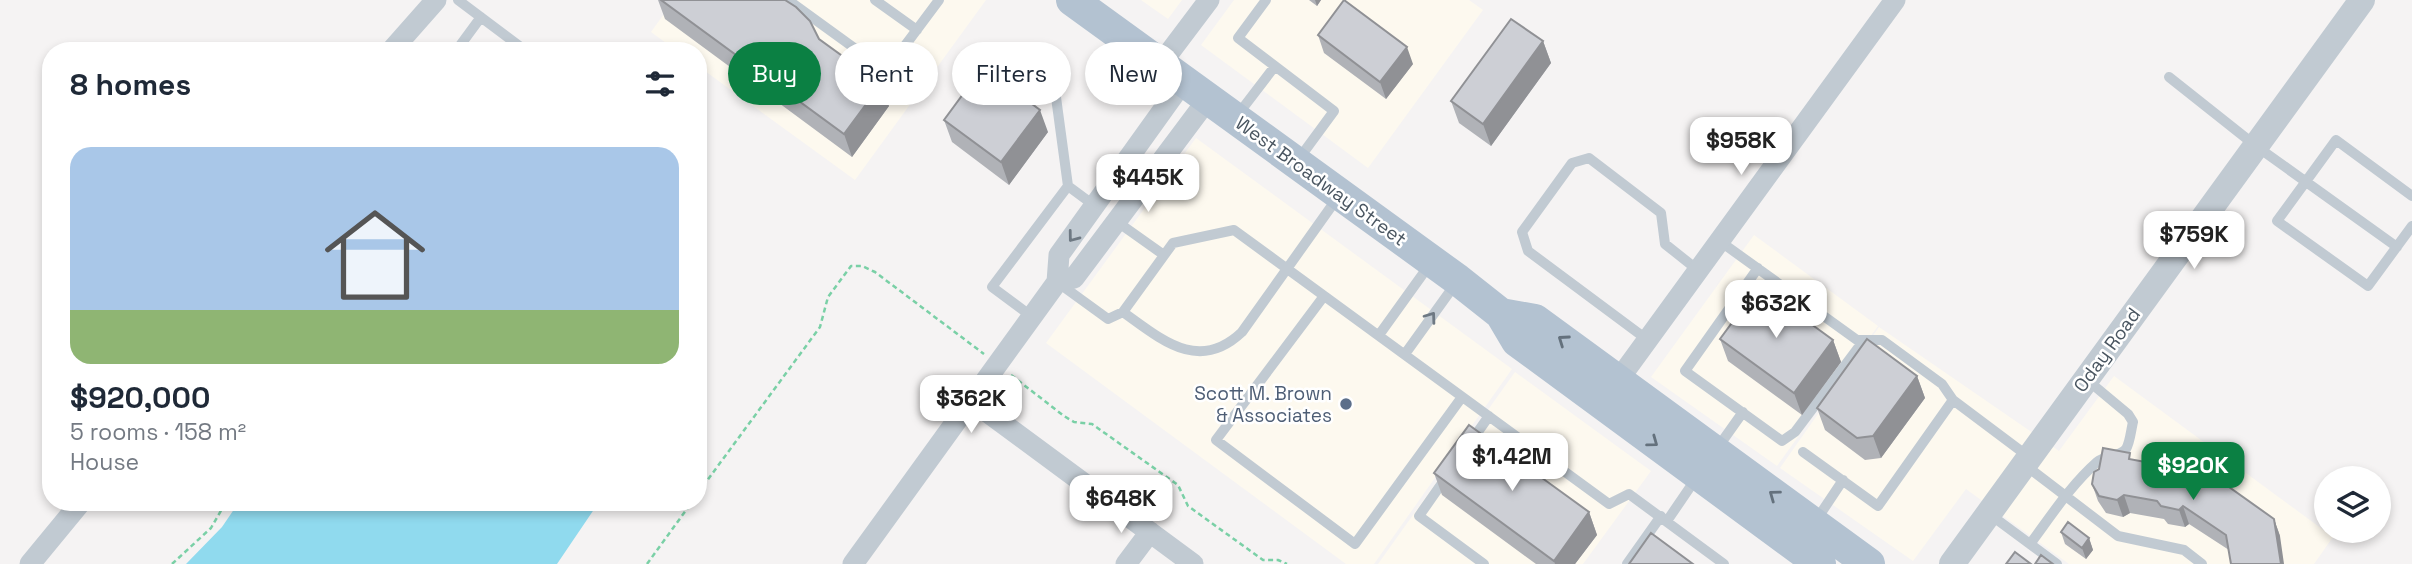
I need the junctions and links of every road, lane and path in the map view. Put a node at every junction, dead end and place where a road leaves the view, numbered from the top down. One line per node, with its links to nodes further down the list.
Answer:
1 (436, 0): 14 (street)
2 (458, 0): 12 (lane)
3 (788, 0): 11 (lane)
4 (875, 0): 13 (lane)
5 (939, 0): 13 (lane)
6 (1072, 0): 19 (main road, West Broadway Street)
7 (1209, 0): 19 (street)
8 (1266, 0): 17 (lane)
9 (1895, 0): 31 (street)
10 (2362, 0): 22 (street, Oday Road)
11 (802, 4): 13 (lane)
12 (481, 17): 15 (lane); 16 (lane)
13 (916, 30)
14 (399, 42)
15 (463, 42)
16 (514, 42)
17 (1275, 66): 21 (lane); 23 (lane)
18 (2169, 77): 22 (lane)
19 (1184, 82): 21 (main road, West Broadway Street); 28 (street); 29 (street)
20 (1057, 105): 25 (lane)
21 (1235, 119): 23 (main road, West Broadway Street)
22 (2256, 146): 24 (lane); 49 (street, Oday Road)
23 (1296, 163): 26 (main road, West Broadway Street)
24 (2306, 181): 27 (lane); 32 (lane); 32 (lane)
25 (1068, 186): 28 (lane); 43 (lane)
26 (1340, 195): 34 (main road, West Broadway Street); 36 (lane)
27 (2412, 196)
28 (1095, 206): 29 (street); 39 (street, one-way to 39)
29 (1116, 221): 33 (lane); 39 (street)
30 (2412, 226): 32 (lane)
31 (1721, 242): 35 (lane); 37 (street)
32 (2397, 247)
33 (1164, 256): 36 (lane); 41 (lane)
34 (1432, 262): 38 (main road, West Broadway Street); 44 (lane)
35 (1758, 268): 45 (lane); 53 (lane)
36 (1287, 269): 40 (lane); 41 (lane)
37 (1699, 271): 46 (street); 46 (lane)
38 (1458, 281): 42 (main road, West Broadway Street); 47 (lane, one-way to 38)
39 (1056, 282): 41 (lane); 43 (street)
40 (1324, 296): 44 (lane); 50 (lane)
41 (1123, 312)
42 (1501, 314): 48 (main road, West Broadway Street, one-way to 42); 59 (main road, West Broadway Street, one-way to 59)
43 (1031, 316): 51 (street)
44 (1379, 335): 47 (lane)
45 (1864, 340): 52 (lane); 53 (lane)
46 (1649, 341): 48 (street)
47 (1405, 354): 50 (lane)
48 (1619, 379): 59 (main road, West Broadway Street)
49 (2086, 379): 58 (street, Oday Road); 61 (lane)
50 (1462, 397): 54 (lane)
51 (971, 400): 68 (street); 73 (street)
52 (1953, 401): 58 (lane); 60 (lane)
53 (1742, 412): 59 (lane)
54 (1489, 416): 55 (lane); 66 (lane)
55 (1466, 450)
56 (1802, 452): 60 (lane)
57 (1458, 461): 76 (lane)
58 (2027, 461): 61 (lane); 65 (street, Oday Road)
59 (1706, 464): 66 (lane); 67 (main road, West Broadway Street, one-way to 59); 79 (main road, West Broadway Street)
60 (1843, 480): 67 (lane)
61 (2065, 496): 69 (lane); 83 (lane)
62 (74, 511): 70 (street)
63 (221, 511): 71 (path)
64 (685, 511): 72 (path)
65 (1988, 513): 69 (lane); 81 (street, Oday Road)
66 (1664, 519): 77 (lane); 78 (lane)
67 (1814, 524): 80 (main road, West Broadway Street)
68 (1150, 532): 74 (street); 75 (street)
69 (2030, 544): 82 (lane)
70 (30, 564)
71 (172, 564)
72 (647, 564)
73 (853, 564)
74 (1126, 564)
75 (1194, 564)
76 (1484, 564)
77 (1627, 564)
78 (1724, 564)
79 (1820, 564)
80 (1868, 564)
81 (1952, 564)
82 (2057, 564)
83 (2202, 564)

